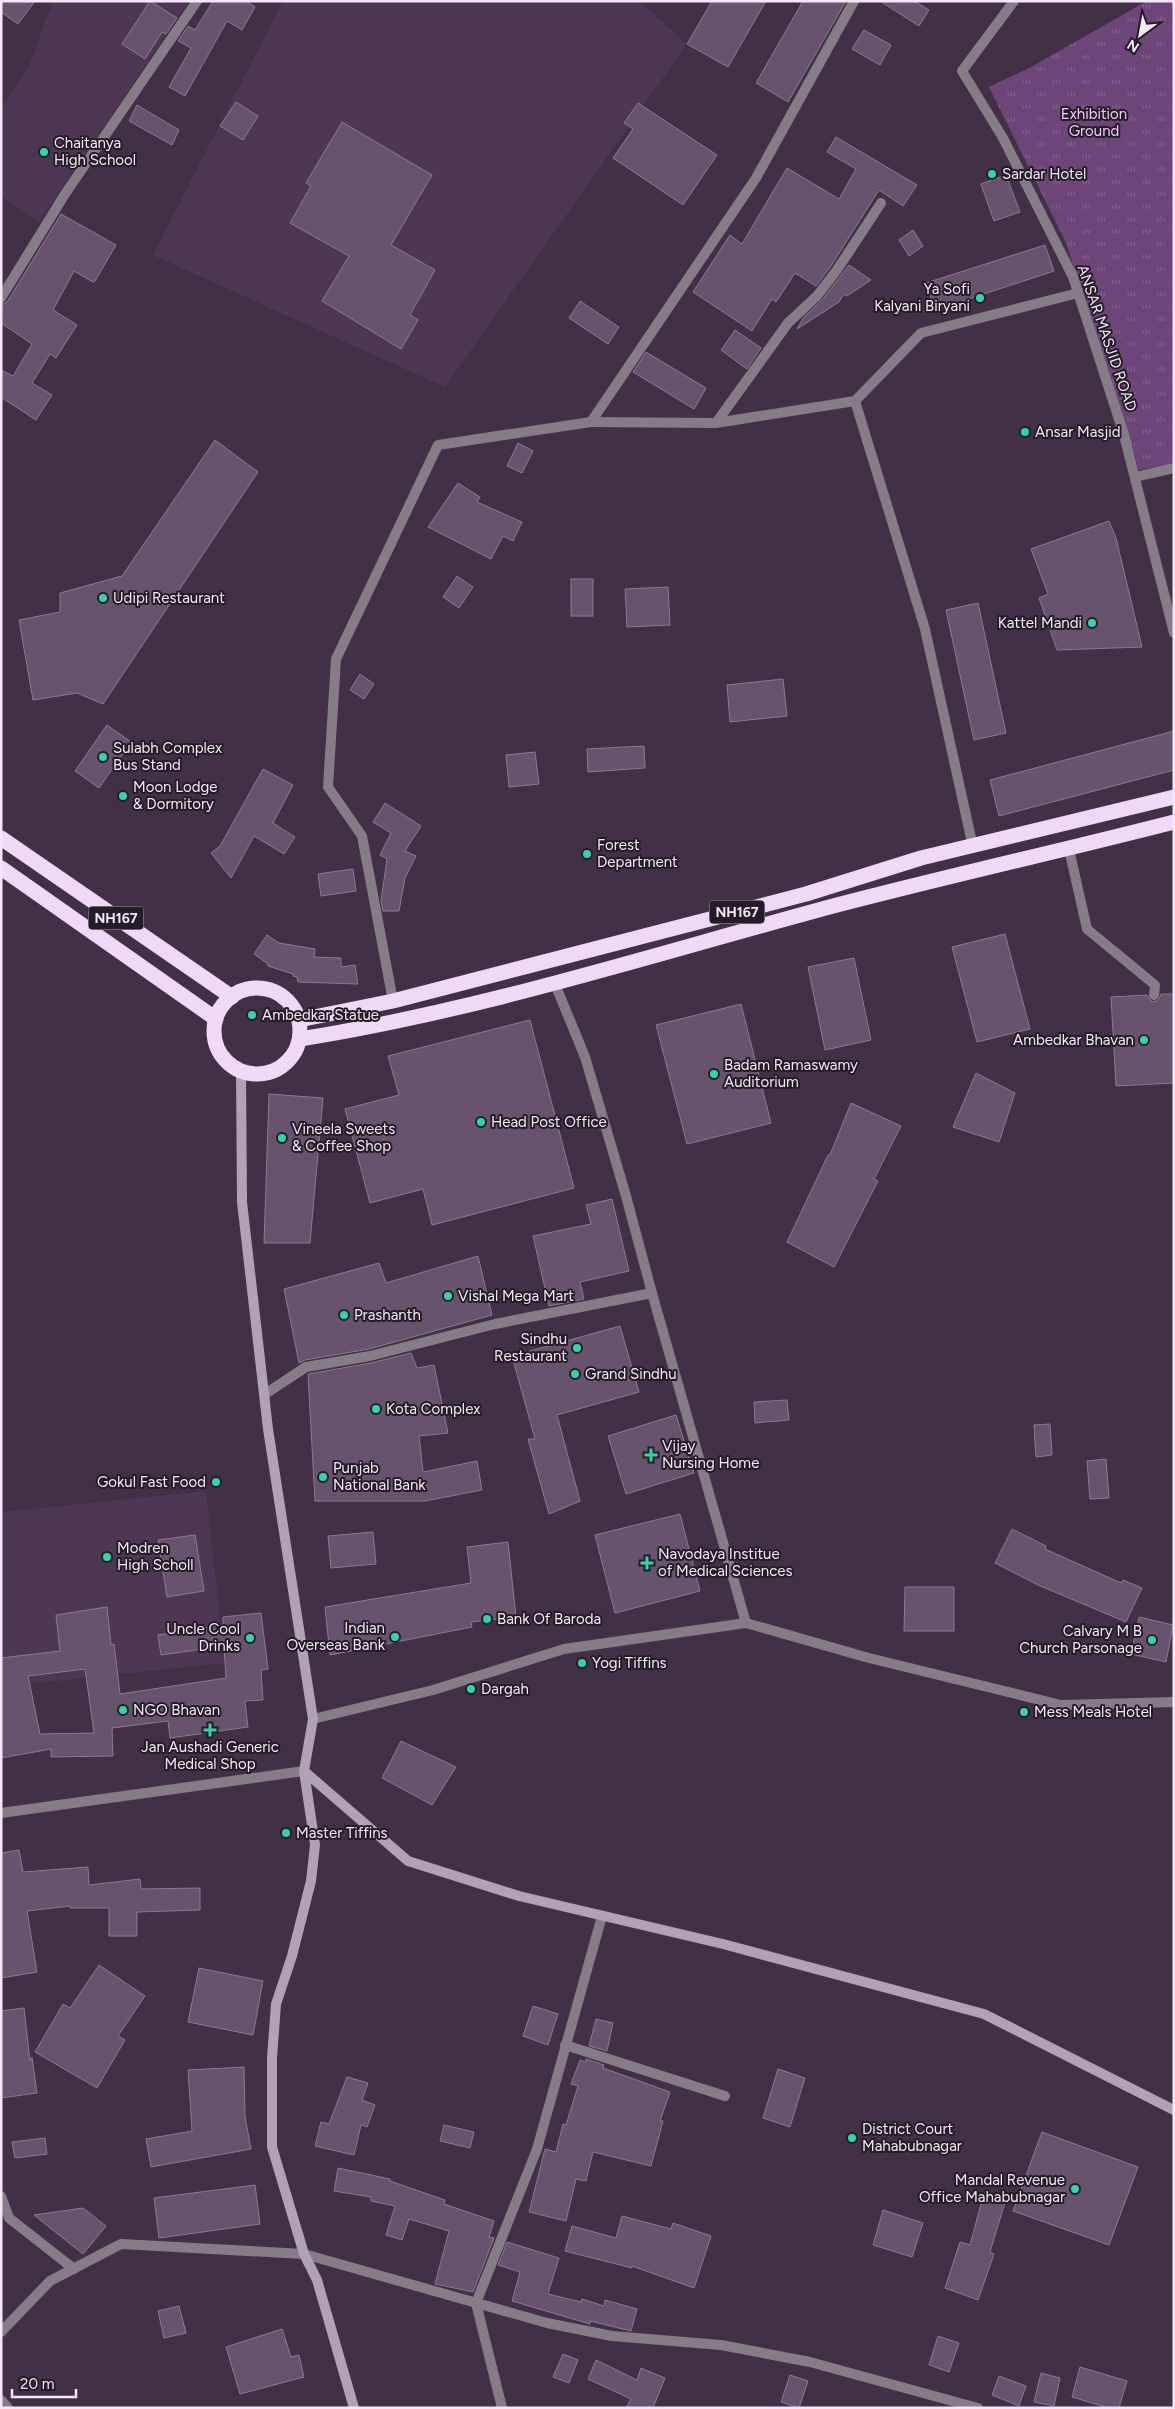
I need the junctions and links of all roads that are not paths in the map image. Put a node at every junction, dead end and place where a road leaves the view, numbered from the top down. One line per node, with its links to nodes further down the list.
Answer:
1 (197, 1): 6 (street)
2 (854, 1): 8 (street)
3 (1014, 1): 5 (street, ANSAR MASJID ROAD)
4 (882, 203): 9 (street)
5 (1078, 293): 7 (street); 11 (street, ANSAR MASJID ROAD)
6 (1, 298)
7 (855, 401): 9 (street); 16 (street)
8 (591, 422): 9 (street); 22 (street)
9 (716, 423)
10 (1174, 468): 11 (street)
11 (1135, 477): 12 (street, ANSAR MASJID ROAD)
12 (1174, 633)
13 (1174, 796): 16 (highway, NH167)
14 (1174, 822): 17 (highway, NH167)
15 (1, 838): 21 (highway, NH167)
16 (973, 847): 22 (highway, NH167)
17 (1069, 849): 19 (highway, NH167); 20 (street)
18 (1, 868): 23 (highway, NH167)
19 (555, 984): 25 (highway, NH167); 27 (street)
20 (1154, 995)
21 (232, 996): 23 (highway); 24 (highway)
22 (393, 1002): 24 (highway, NH167)
23 (216, 1019): 26 (highway)
24 (299, 1020): 25 (highway)
25 (300, 1039): 26 (highway)
26 (241, 1071): 28 (street)
27 (652, 1293): 28 (street); 29 (street)
28 (265, 1394): 31 (street)
29 (746, 1623): 30 (street); 31 (street)
30 (1174, 1702)
31 (313, 1719): 32 (street)
32 (304, 1771): 33 (street); 34 (street); 39 (street)
33 (1, 1813)
34 (602, 1916): 35 (street); 37 (street)
35 (565, 2045): 36 (street); 41 (street)
36 (725, 2096)
37 (1174, 2110)
38 (1, 2196): 40 (street)
39 (304, 2254): 40 (street); 41 (street); 45 (street)
40 (74, 2269): 42 (street)
41 (476, 2303): 46 (street); 47 (street)
42 (1, 2332)
43 (1, 2400): 44 (street)
44 (8, 2408)
45 (354, 2408)
46 (502, 2408)
47 (978, 2408)

